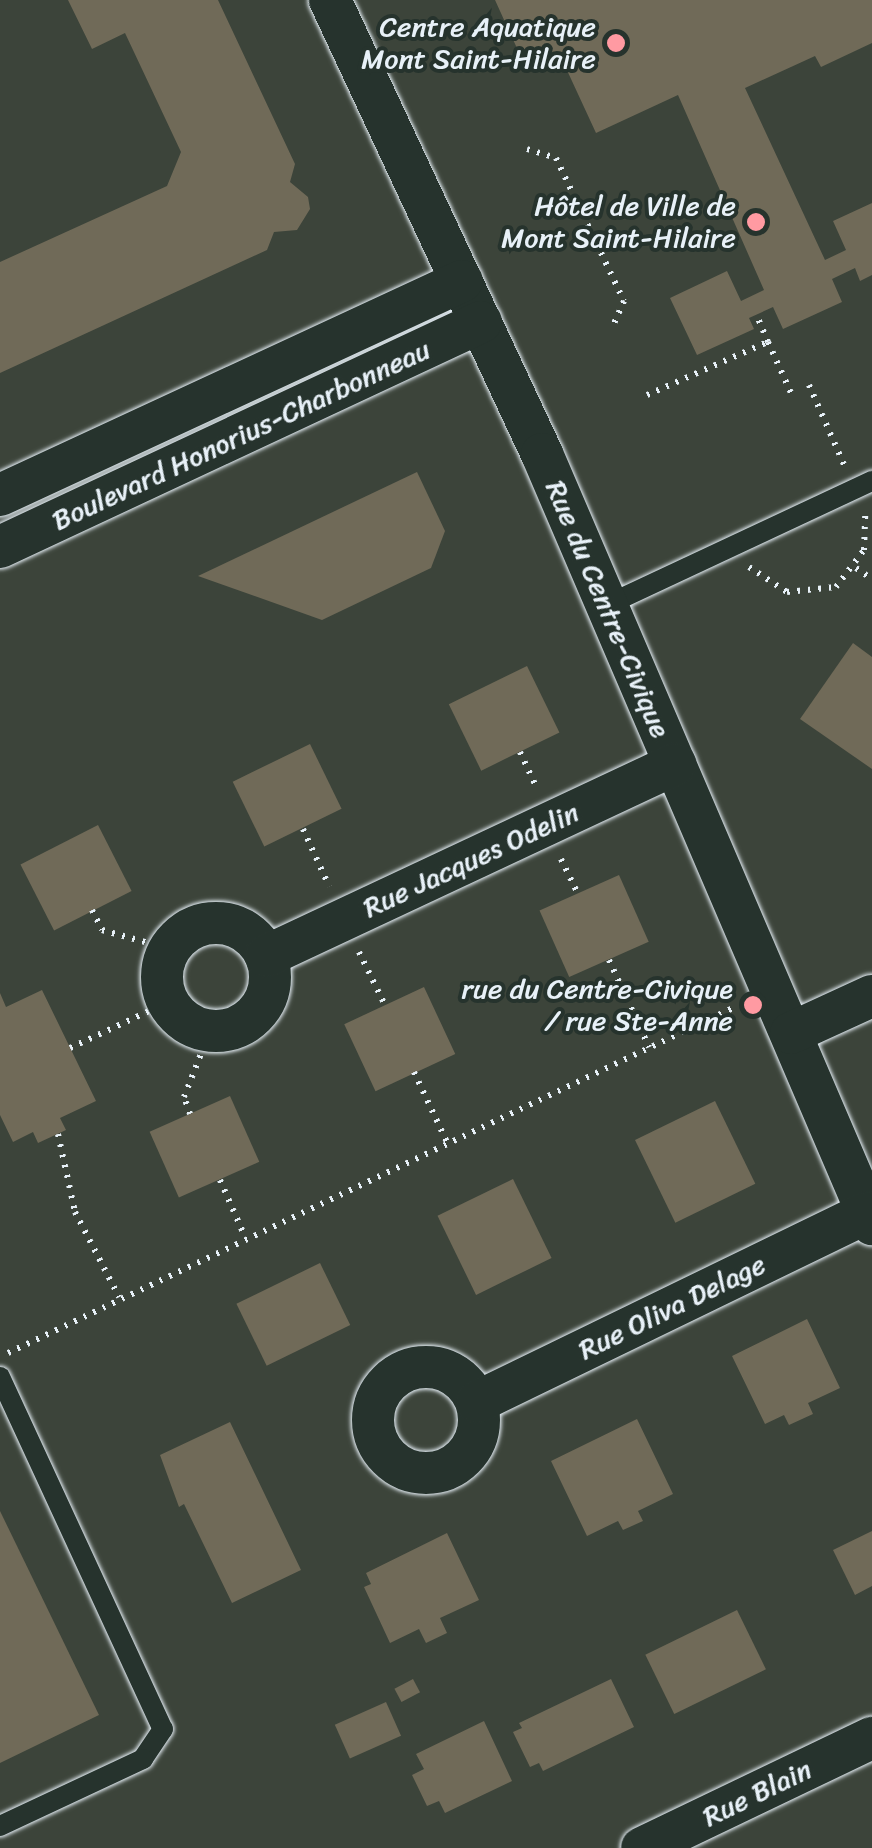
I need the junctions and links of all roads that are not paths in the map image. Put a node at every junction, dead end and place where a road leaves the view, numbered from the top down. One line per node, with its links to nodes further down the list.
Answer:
1 (330, 0): 2 (street, Rue du Centre-Civique)
2 (462, 281): 3 (street, Rue du Centre-Civique); 5 (street, Boulevard Honorius-Charbonneau)
3 (482, 322): 6 (street, Boulevard Honorius-Charbonneau); 7 (street, Rue du Centre-Civique)
4 (872, 481): 7 (lane)
5 (0, 495)
6 (0, 547)
7 (607, 604): 8 (street, Rue du Centre-Civique)
8 (675, 764): 9 (street, Rue Jacques Odelin); 11 (street, Rue du Centre-Civique)
9 (266, 956): 9 (street)
10 (872, 996): 11 (street)
11 (791, 1033): 12 (street, Rue du Centre-Civique)
12 (870, 1218): 14 (street, Rue Oliva Delage)
13 (0, 1377): 16 (lane)
14 (477, 1402)
15 (872, 1738): 17 (street, Rue Blain)
16 (0, 1826)
17 (642, 1848)

